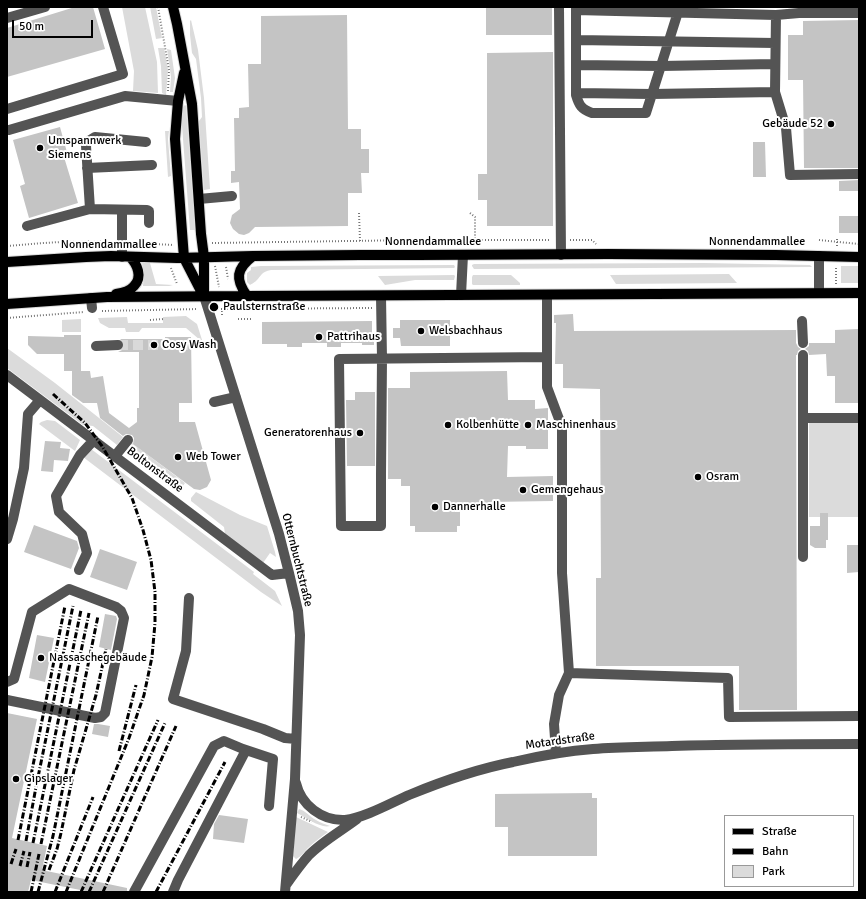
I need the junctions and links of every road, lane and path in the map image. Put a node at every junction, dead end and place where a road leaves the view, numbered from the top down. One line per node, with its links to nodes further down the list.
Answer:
1 (45, 7): 10 (street)
2 (103, 7): 22 (street)
3 (158, 7): 21 (path)
4 (173, 7): 17 (main road)
5 (559, 7): 38 (street)
6 (576, 9): 7 (street); 11 (street)
7 (681, 10): 9 (street); 12 (street)
8 (859, 13): 9 (street)
9 (776, 16): 13 (street)
10 (7, 18)
11 (576, 40): 12 (street); 15 (street)
12 (669, 42): 13 (street); 16 (street)
13 (775, 43): 14 (street)
14 (775, 64): 16 (street); 18 (street)
15 (576, 65): 16 (street); 19 (street)
16 (661, 66): 20 (street)
17 (185, 69): 21 (main road); 29 (main road)
18 (775, 92): 20 (street); 27 (street)
19 (576, 93): 20 (street); 20 (street)
20 (652, 94)
21 (173, 100): 23 (street); 57 (main road)
22 (7, 109)
23 (9, 130)
24 (146, 142): 26 (street)
25 (152, 165): 26 (street)
26 (88, 168): 30 (street)
27 (859, 174)
28 (232, 196): 29 (street)
29 (199, 199): 55 (main road)
30 (90, 209): 31 (street); 35 (street)
31 (122, 210): 34 (street); 44 (street)
32 (359, 213): 41 (path)
33 (470, 213): 37 (path)
34 (149, 223)
35 (27, 226)
36 (837, 237): 43 (path)
37 (475, 240): 38 (path); 41 (path)
38 (560, 240): 39 (path); 50 (street)
39 (592, 240)
40 (819, 240): 43 (path)
41 (360, 241): 42 (path)
42 (289, 242): 47 (path); 55 (path)
43 (837, 242): 45 (path); 53 (path)
44 (122, 243): 46 (path); 48 (path); 54 (street)
45 (859, 244)
46 (158, 245)
47 (293, 245)
48 (7, 246)
49 (463, 255): 50 (main road, Nonnendammallee); 51 (main road, Nonnendammallee); 66 (street)
50 (560, 255): 52 (main road, Nonnendammallee)
51 (253, 256): 55 (main road, Nonnendammallee); 70 (main road)
52 (819, 256): 53 (main road, Nonnendammallee); 63 (street)
53 (837, 256): 56 (main road, Nonnendammallee); 64 (path)
54 (126, 257): 57 (main road, Nonnendammallee); 58 (main road, Nonnendammallee); 72 (main road)
55 (209, 257): 57 (main road, Nonnendammallee); 68 (main road); 69 (path)
56 (859, 257)
57 (184, 258): 68 (main road)
58 (7, 262)
59 (170, 264): 62 (path)
60 (226, 268): 61 (path)
61 (228, 280)
62 (176, 284)
63 (819, 293): 64 (main road); 67 (main road)
64 (836, 293): 65 (main road)
65 (859, 293)
66 (461, 295): 67 (main road); 71 (main road)
67 (547, 295): 89 (street)
68 (204, 296): 69 (main road); 72 (main road); 92 (street, Otternbuchtstraße)
69 (220, 296): 70 (main road); 80 (path)
70 (247, 296): 71 (main road)
71 (381, 296): 90 (street)
72 (107, 297): 74 (main road)
73 (7, 304): 74 (main road)
74 (91, 308): 76 (path); 78 (path)
75 (376, 308): 77 (path)
76 (179, 309)
77 (237, 309)
78 (7, 318)
79 (164, 319): 83 (path)
80 (222, 319)
81 (238, 319): 82 (path)
82 (253, 319)
83 (150, 320)
84 (802, 321): 85 (street)
85 (803, 343)
86 (118, 345): 87 (street)
87 (96, 346)
88 (803, 355): 95 (street)
89 (547, 357): 90 (street); 105 (street)
90 (382, 359): 90 (street)
91 (7, 375): 93 (street, Boltonstraße)
92 (236, 397): 94 (street); 103 (street, Otternbuchtstraße)
93 (40, 400): 97 (street, Boltonstraße); 100 (street)
94 (214, 402)
95 (803, 418): 96 (street); 101 (street)
96 (859, 418)
97 (94, 440): 99 (street, Boltonstraße); 102 (street)
98 (128, 440): 99 (street)
99 (115, 456): 103 (street, Boltonstraße)
100 (7, 539)
101 (802, 557)
102 (79, 570)
103 (290, 573): 109 (street, Otternbuchtstraße)
104 (189, 598): 109 (street)
105 (569, 673): 108 (street); 112 (street)
106 (7, 682): 107 (street)
107 (7, 700)
108 (859, 716)
109 (296, 739): 113 (street, Otternbuchtstraße)
110 (859, 744): 112 (street, Motardstraße)
111 (246, 750): 114 (street); 117 (street); 118 (street)
112 (556, 753): 115 (street, Motardstraße)
113 (295, 779): 115 (street, Motardstraße); 116 (street, Otternbuchtstraße)
114 (269, 806)
115 (363, 816): 116 (street, Otternbuchtstraße)
116 (285, 890)
117 (134, 892)
118 (173, 892)

